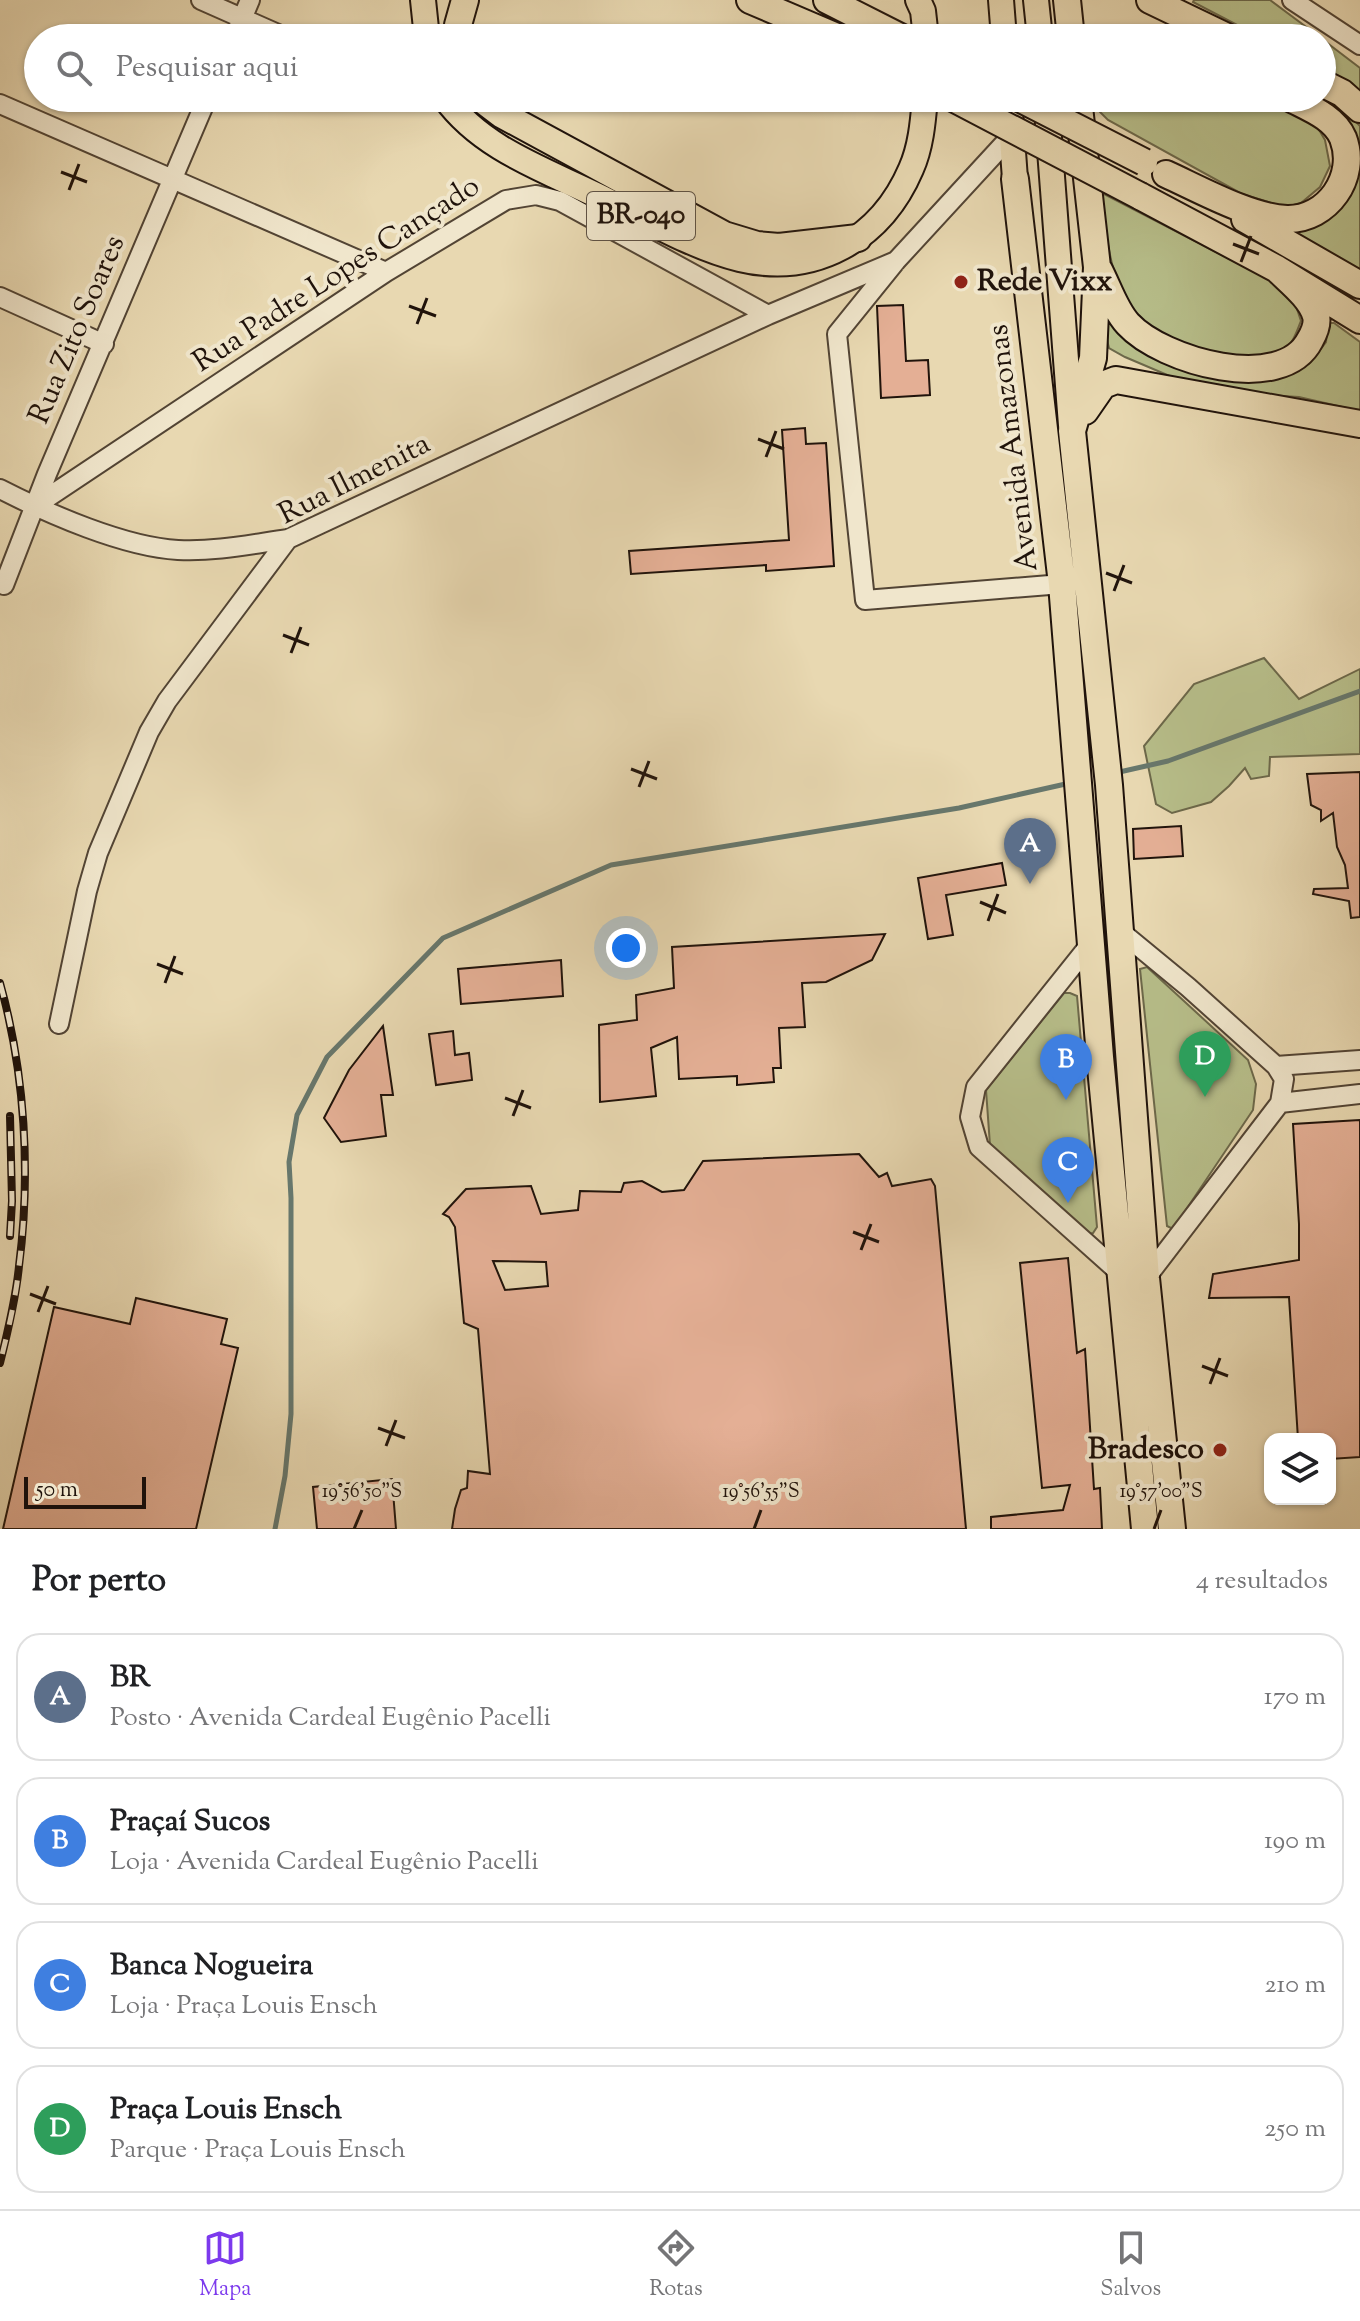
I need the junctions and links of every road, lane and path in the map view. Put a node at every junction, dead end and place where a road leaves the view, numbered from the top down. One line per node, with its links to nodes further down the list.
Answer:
1 (201, 0): 13 (street)
2 (250, 0): 13 (street)
3 (423, 0): 16 (main road)
4 (465, 0): 17 (highway)
5 (750, 0): 18 (highway)
6 (918, 0): 20 (main road)
7 (1001, 0): 21 (main road)
8 (1036, 0): 22 (main road)
9 (1067, 0): 23 (highway)
10 (1150, 0): 24 (highway)
11 (1292, 0): 25 (street)
12 (836, 4): 19 (highway)
13 (242, 18): 14 (street); 15 (street)
14 (240, 24)
15 (256, 24)
16 (426, 24)
17 (458, 24)
18 (807, 24)
19 (875, 24)
20 (924, 24)
21 (1003, 24)
22 (1039, 24)
23 (1070, 24)
24 (1200, 24)
25 (1328, 24)
26 (1336, 29): 27 (street)
27 (1360, 45)
28 (1336, 90): 30 (highway)
29 (0, 104): 44 (street)
30 (1360, 109)
31 (201, 112): 44 (street, Rua Zito Soares)
32 (455, 112): 46 (main road, BR-040)
33 (498, 112): 46 (highway)
34 (923, 112): 46 (main road, BR-040)
35 (980, 112): 49 (highway, bridge)
36 (1010, 112): 41 (main road, Avenida Amazonas)
37 (1046, 112): 42 (highway, bridge)
38 (1047, 112): 57 (main road, Avenida Amazonas)
39 (1081, 112): 48 (highway)
40 (1317, 112): 42 (highway)
41 (1012, 135): 43 (street); 45 (main road, Avenida Amazonas)
42 (1155, 168): 51 (highway)
43 (976, 172): 45 (street); 47 (street)
44 (172, 179): 50 (street); 55 (street, Rua Zito Soares)
45 (1015, 179): 61 (highway, Avenida Amazonas)
46 (858, 238)
47 (896, 261): 53 (street, Rua Ilmenita); 61 (street)
48 (1097, 267): 49 (highway); 57 (highway)
49 (1277, 269): 54 (highway)
50 (386, 272): 53 (street, Rua Padre Lopes Cançado); 59 (street, Rua Padre Lopes Cançado)
51 (1360, 285)
52 (0, 297): 55 (street)
53 (768, 315): 60 (street, Rua Ilmenita)
54 (1360, 320)
55 (104, 344): 59 (street, Rua Zito Soares)
56 (1360, 424): 57 (highway)
57 (1072, 431): 63 (highway, Avenida Amazonas)
58 (0, 489): 59 (street)
59 (35, 506): 60 (street); 62 (street, Rua Zito Soares)
60 (288, 539): 65 (street, Rua Ilmenita)
61 (1062, 584): 64 (highway, Avenida Amazonas)
62 (4, 585)
63 (1120, 931): 67 (street); 71 (highway, Avenida Amazonas)
64 (1091, 943): 70 (highway, Avenida Amazonas); 70 (street)
65 (59, 1024)
66 (1360, 1060): 67 (street)
67 (1276, 1066): 69 (street)
68 (1360, 1094): 69 (street)
69 (1280, 1103): 71 (street)
70 (1120, 1273): 72 (highway, Avenida Amazonas)
71 (1146, 1278): 73 (highway, Avenida Amazonas)
72 (1145, 1529)
73 (1172, 1529)

